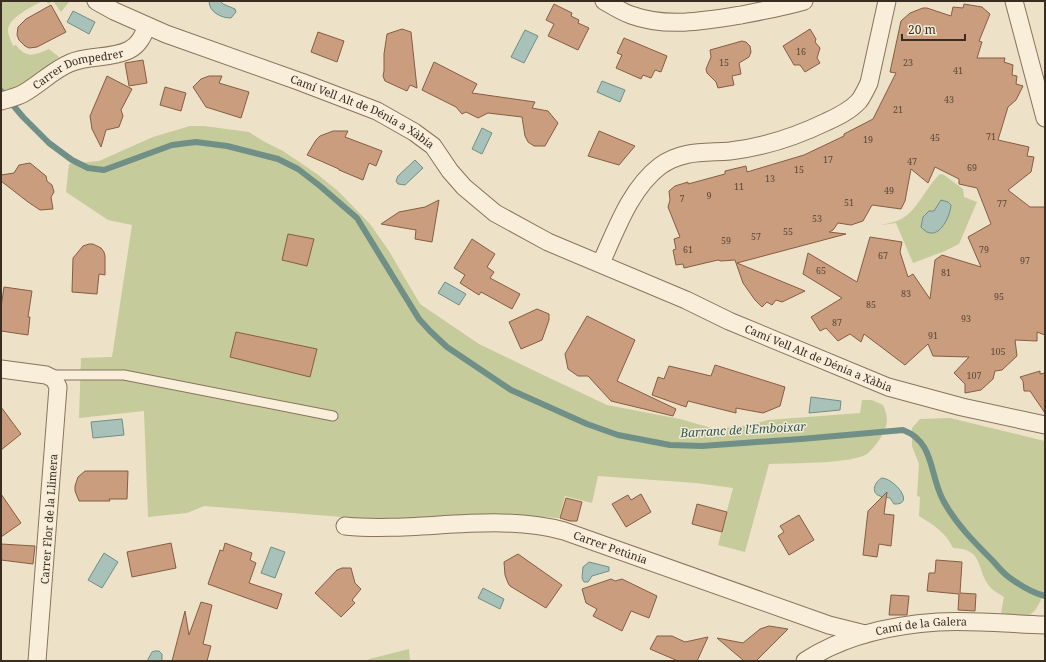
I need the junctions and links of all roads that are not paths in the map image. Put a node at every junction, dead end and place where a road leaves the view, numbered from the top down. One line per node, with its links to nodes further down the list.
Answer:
1 (96, 1): 6 (street, Camí Vell Alt de Dénia a Xàbia)
2 (604, 1): 3 (street)
3 (804, 1)
4 (887, 1): 9 (street)
5 (1014, 1): 8 (street)
6 (147, 26): 7 (street, Carrer Dompedrer); 9 (street, Camí Vell Alt de Dénia a Xàbia)
7 (1, 101)
8 (1045, 118)
9 (601, 263): 13 (street, Camí Vell Alt de Dénia a Xàbia)
10 (1, 369): 11 (street)
11 (50, 377): 12 (lane); 17 (street, Carrer Flor de la Llimera)
12 (333, 416)
13 (1045, 425)
14 (346, 526): 16 (street, Carrer Petúnia)
15 (1045, 625): 16 (street, Camí de la Galera)
16 (865, 634): 18 (street, Camí de la Galera)
17 (37, 661)
18 (805, 661)

